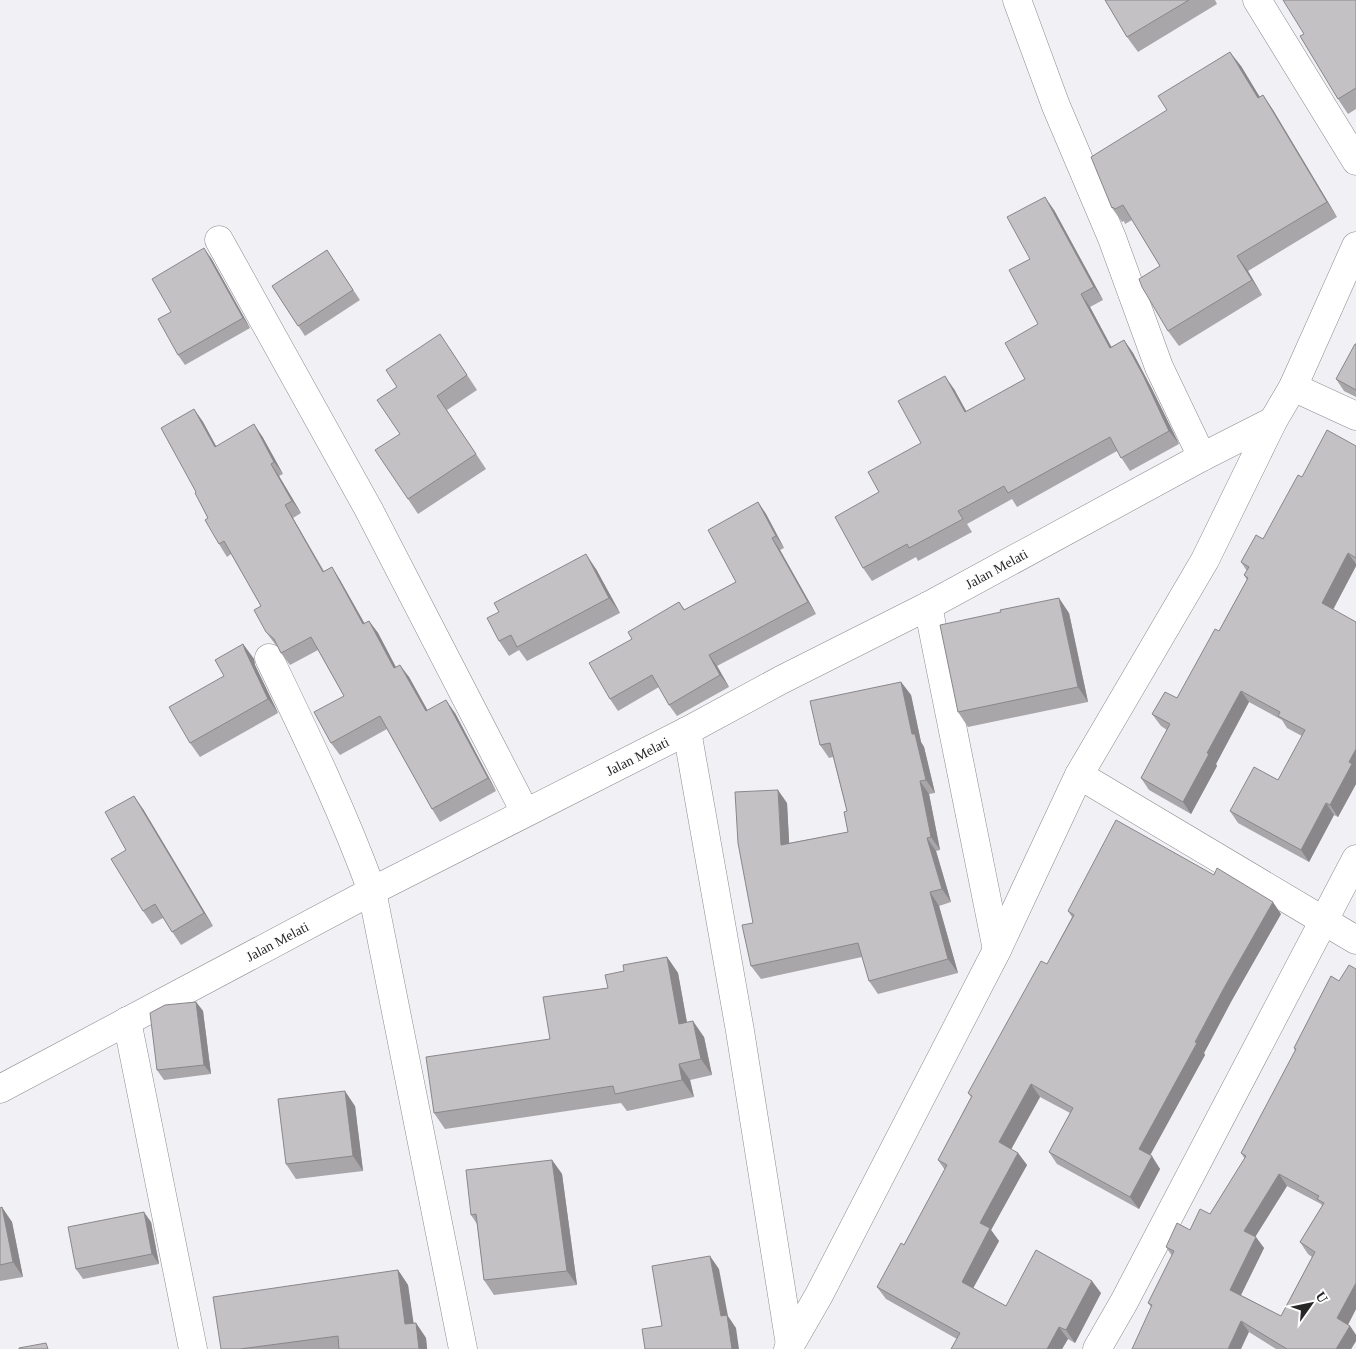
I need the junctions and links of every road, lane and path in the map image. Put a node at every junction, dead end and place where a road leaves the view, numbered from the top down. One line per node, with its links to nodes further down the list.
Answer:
1 (1017, 0): 9 (street)
2 (1257, 0): 3 (street)
3 (1356, 161)
4 (219, 240): 14 (street)
5 (1356, 246): 6 (street)
6 (1293, 387): 7 (street); 8 (street)
7 (1356, 416)
8 (1273, 421): 9 (street, Jalan Melati); 13 (street)
9 (1202, 457): 10 (street, Jalan Melati)
10 (928, 606): 12 (street, Jalan Melati); 19 (street)
11 (269, 658): 16 (street)
12 (687, 731): 14 (street, Jalan Melati); 22 (street)
13 (1079, 775): 17 (street); 19 (street)
14 (526, 812): 16 (street, Jalan Melati)
15 (1356, 859): 17 (street)
16 (372, 891): 20 (street, Jalan Melati); 24 (street)
17 (1324, 922): 18 (street); 25 (street)
18 (1356, 940)
19 (997, 950): 22 (street)
20 (127, 1021): 21 (street, Jalan Melati); 23 (street)
21 (0, 1089)
22 (789, 1347)
23 (193, 1349)
24 (463, 1349)
25 (1097, 1349)

